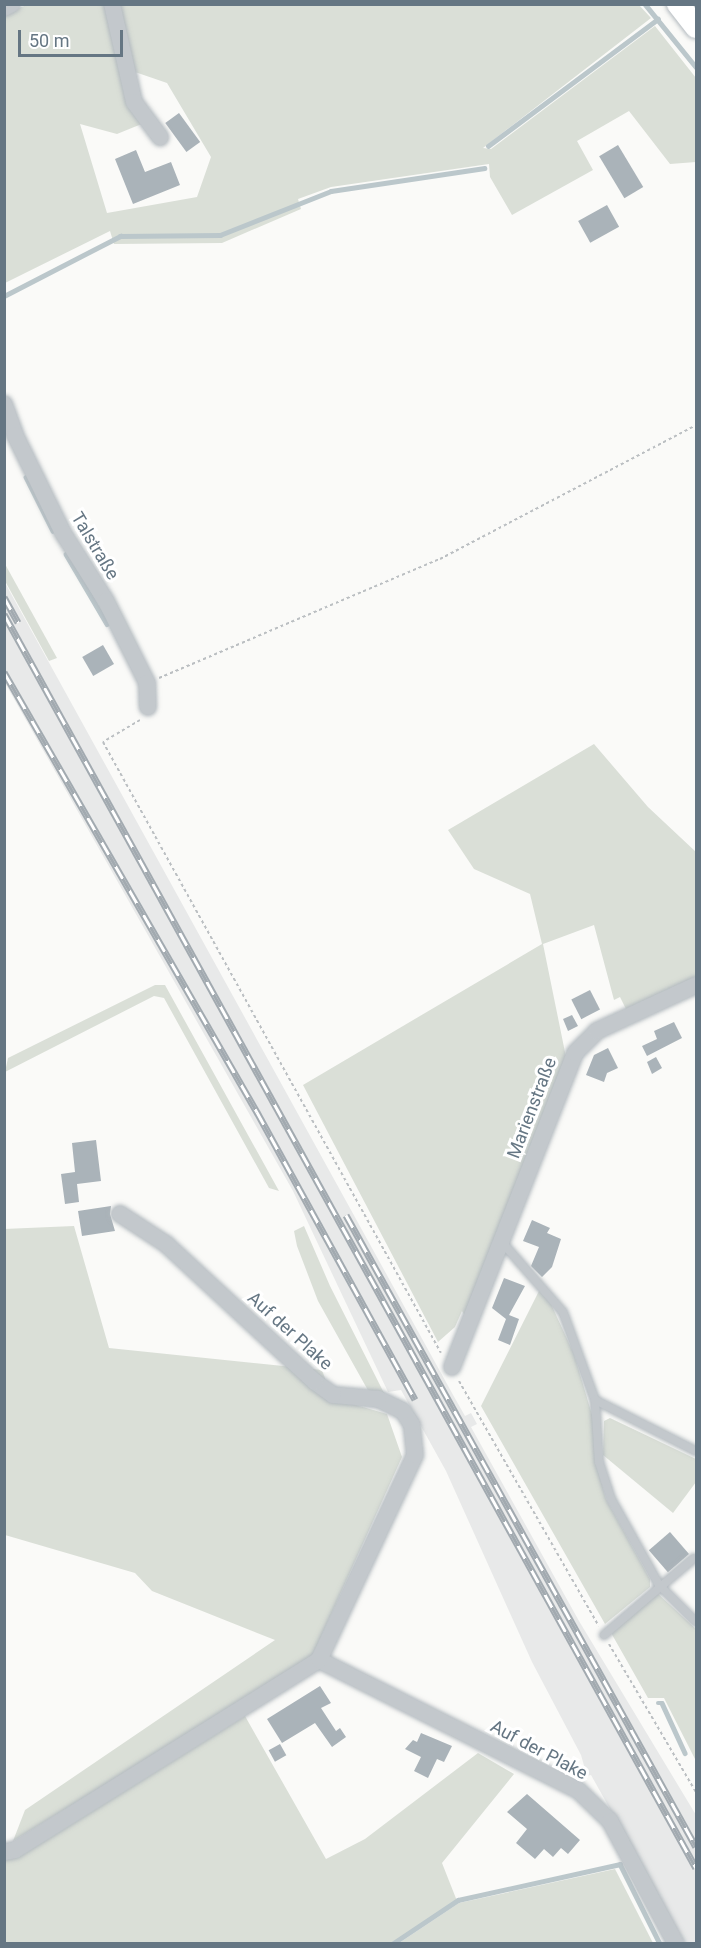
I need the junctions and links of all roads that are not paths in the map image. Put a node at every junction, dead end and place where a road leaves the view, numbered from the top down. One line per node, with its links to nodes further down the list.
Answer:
1 (12, 4): 4 (street)
2 (112, 4): 6 (street)
3 (678, 4): 5 (main road)
4 (4, 8)
5 (696, 27)
6 (160, 137)
7 (4, 404): 8 (street, Talstraße)
8 (147, 707)
9 (696, 985): 11 (street, Marienstraße)
10 (120, 1214): 19 (street, Auf der Plake)
11 (501, 1241): 12 (street, Marienstraße); 13 (lane)
12 (452, 1367)
13 (595, 1400): 14 (lane); 16 (lane)
14 (696, 1451)
15 (694, 1558): 16 (lane)
16 (659, 1585): 17 (lane); 18 (lane)
17 (696, 1622)
18 (604, 1635)
19 (319, 1660): 20 (street); 21 (street, Auf der Plake)
20 (4, 1852)
21 (676, 1944)

